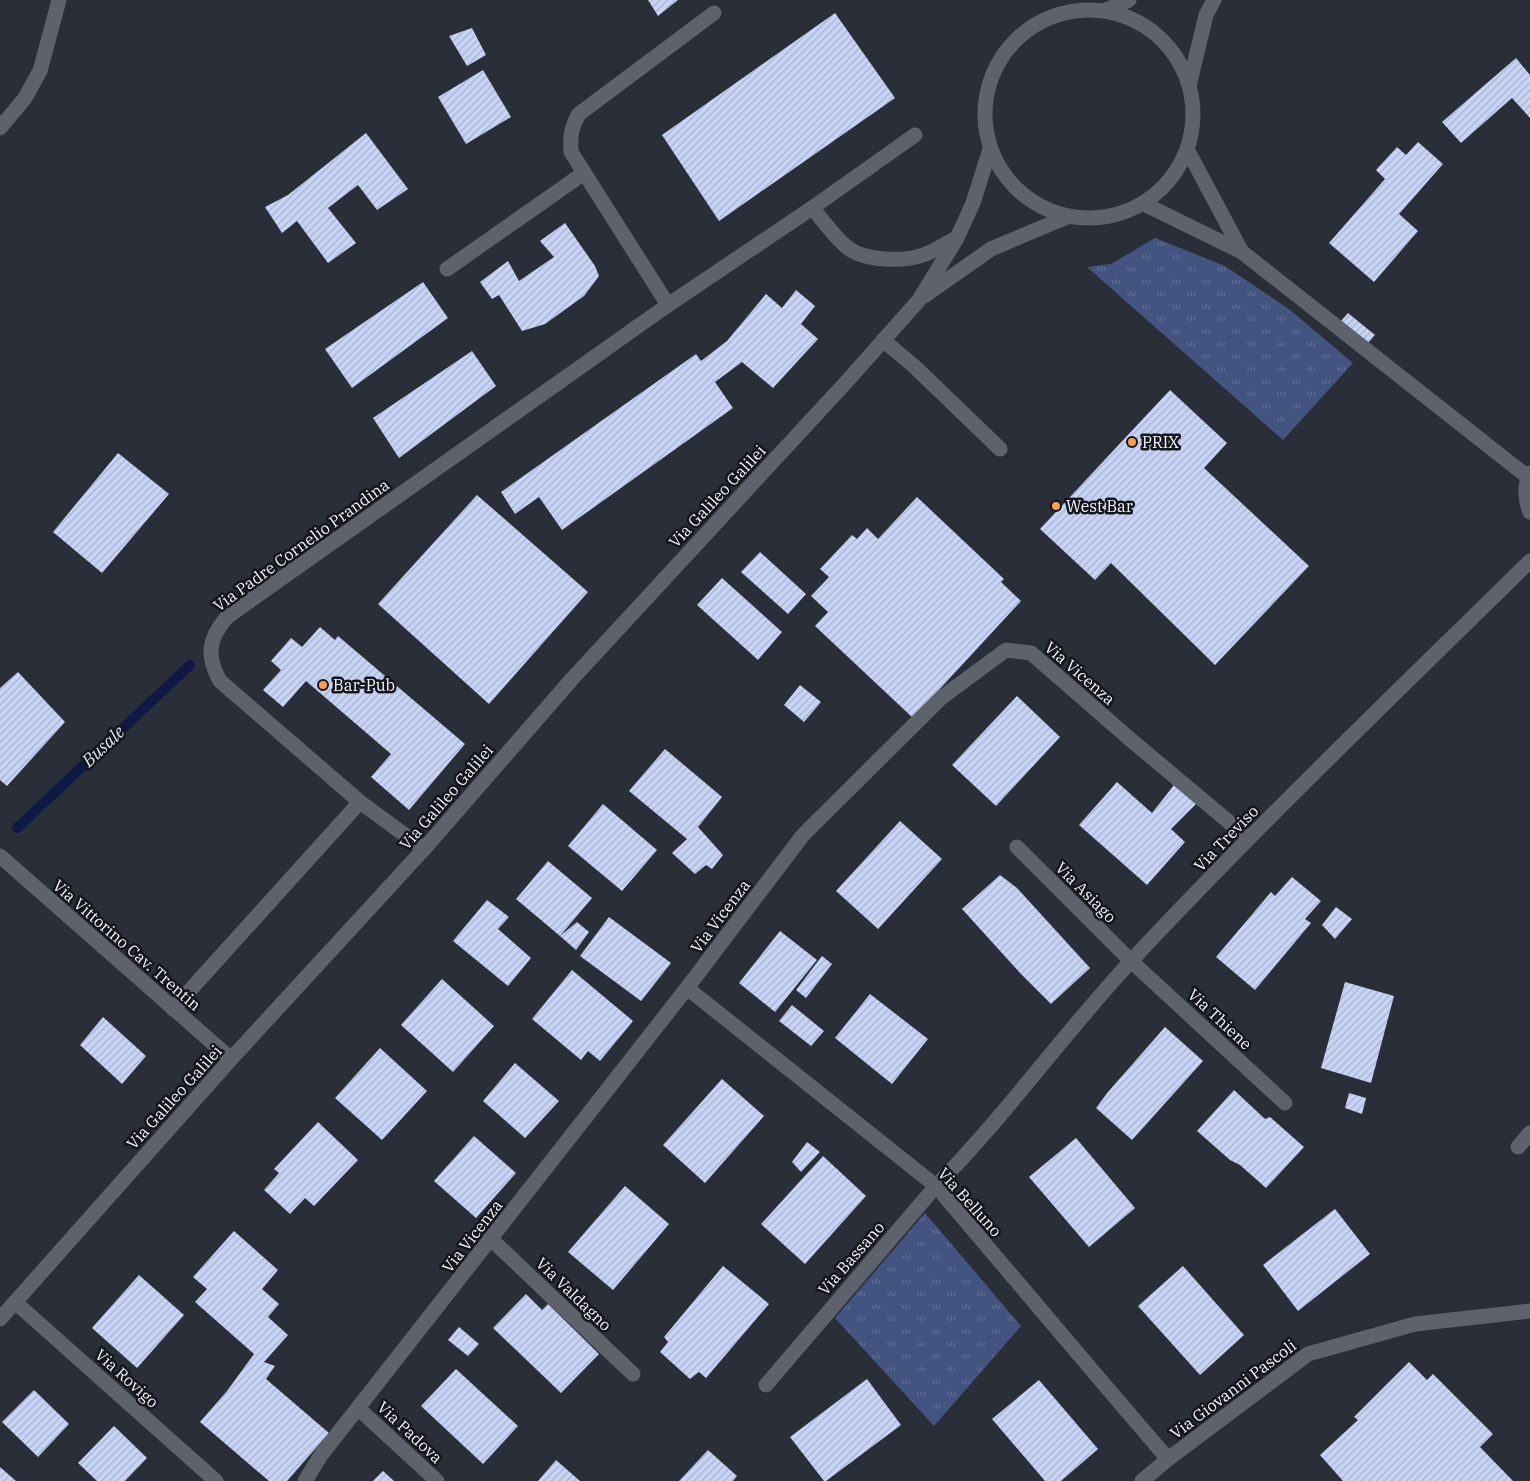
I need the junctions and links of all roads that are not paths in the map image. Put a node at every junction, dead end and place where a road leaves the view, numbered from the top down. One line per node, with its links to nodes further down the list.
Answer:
1 (59, 0): 7 (street)
2 (1129, 0): 4 (street)
3 (1214, 0): 6 (street)
4 (1106, 10): 6 (street); 9 (street)
5 (714, 12): 11 (street)
6 (1190, 82): 10 (street)
7 (0, 128)
8 (915, 135): 13 (street, Via Padre Cornelio Prandina)
9 (990, 149): 14 (street); 15 (street, Via Galileo Galilei)
10 (1188, 151): 12 (street); 16 (street)
11 (584, 174): 17 (street); 19 (street)
12 (1144, 204): 14 (street); 16 (street)
13 (812, 208): 15 (street); 19 (street, Via Padre Cornelio Prandina)
14 (1067, 217): 18 (street, Via Galileo Galilei)
15 (957, 238): 18 (street, Via Galileo Galilei)
16 (1242, 252): 22 (street)
17 (448, 269)
18 (919, 300): 20 (street, Via Galileo Galilei)
19 (668, 305): 25 (street, Via Padre Cornelio Prandina)
20 (883, 340): 21 (street); 28 (street, Via Galileo Galilei)
21 (1000, 449)
22 (1529, 475): 23 (street)
23 (1530, 512)
24 (1530, 562): 26 (street, Via Treviso)
25 (360, 802): 28 (street, Via Padre Cornelio Prandina); 32 (street)
26 (1248, 838): 30 (street, Via Treviso); 31 (street, Via Vicenza)
27 (1017, 847): 30 (street, Via Asiago)
28 (424, 849): 33 (street, Via Galileo Galilei)
29 (0, 856): 32 (street, Via Vittorino Cav. Trentin)
30 (1131, 961): 34 (street, Via Thiene); 37 (street, Via Treviso)
31 (687, 988): 38 (street, Via Belluno); 39 (street, Via Vicenza)
32 (173, 1009): 33 (street, Via Vittorino Cav. Trentin)
33 (231, 1059): 40 (street, Via Galileo Galilei)
34 (1285, 1103)
35 (1530, 1133): 36 (street)
36 (1518, 1146)
37 (965, 1157): 38 (street, Via Bassano)
38 (936, 1186): 44 (street, Via Bassano); 46 (street, Via Belluno)
39 (491, 1238): 43 (street, Via Valdagno); 45 (street, Via Vicenza)
40 (15, 1302): 42 (street, Via Galileo Galilei); 47 (street, Via Rovigo)
41 (1530, 1311): 46 (street, Via Giovanni Pascoli)
42 (0, 1319)
43 (634, 1374)
44 (766, 1385)
45 (359, 1408): 48 (street, Via Vicenza); 49 (street, Via Padova)
46 (1168, 1458): 50 (street, Via Giovanni Pascoli)
47 (216, 1481)
48 (305, 1481)
49 (436, 1481)
50 (1142, 1481)

